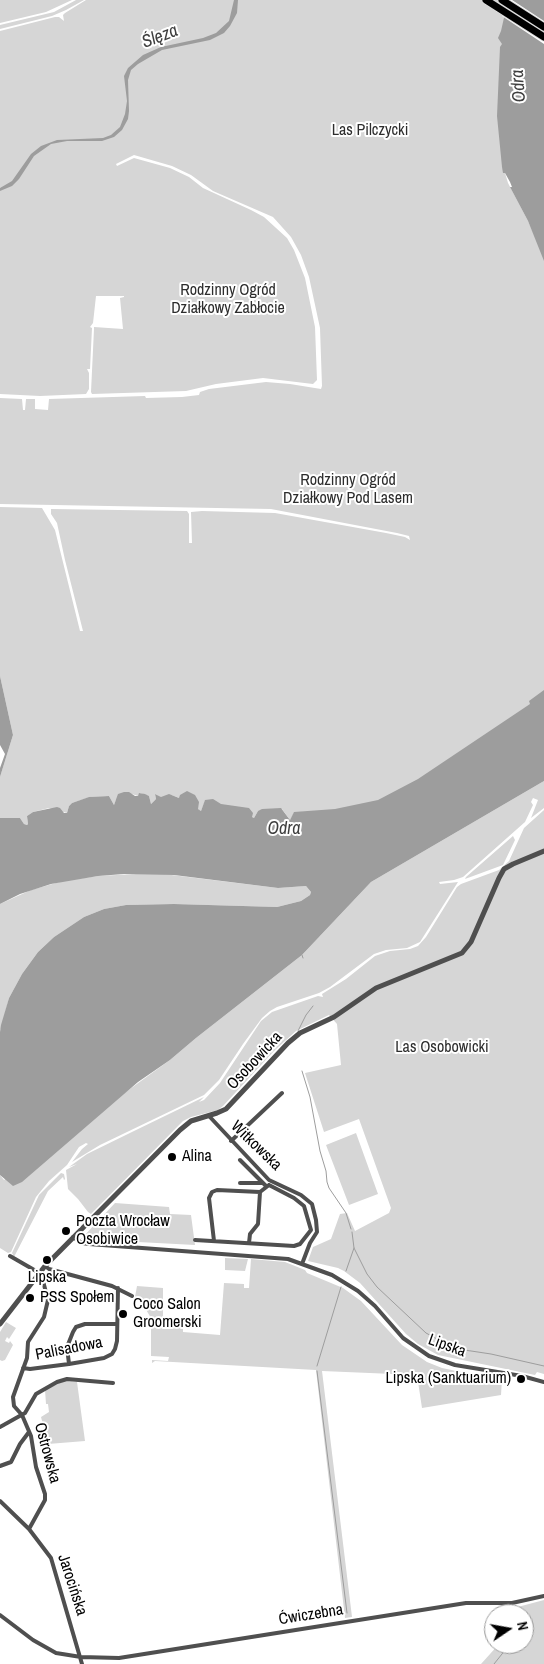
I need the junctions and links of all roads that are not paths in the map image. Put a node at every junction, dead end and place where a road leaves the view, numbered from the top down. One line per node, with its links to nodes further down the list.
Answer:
1 (486, 0): 4 (highway)
2 (502, 0): 3 (highway)
3 (544, 28)
4 (544, 38)
5 (544, 851): 7 (street, Osobowicka)
6 (282, 1094): 8 (street)
7 (209, 1116): 8 (street, Witkowska); 13 (street, Osobowicka)
8 (231, 1141): 11 (street, Witkowska)
9 (240, 1160): 11 (street)
10 (240, 1183): 11 (street)
11 (268, 1184): 12 (street); 16 (street); 18 (street, Witkowska)
12 (260, 1192): 15 (street); 16 (street)
13 (74, 1236): 18 (street, Lipska); 19 (street, Osobowicka)
14 (195, 1240): 15 (street)
15 (214, 1241): 16 (street)
16 (249, 1243)
17 (10, 1256): 20 (street)
18 (302, 1264): 27 (street, Lipska)
19 (45, 1266): 20 (street, Osobowicka); 21 (street)
20 (39, 1274): 23 (street, Osobowicka); 26 (street, Ostrowska)
21 (118, 1288): 22 (street); 24 (street, Palisadowa)
22 (132, 1296)
23 (0, 1324)
24 (117, 1324): 25 (street, Palisadowa); 25 (street)
25 (69, 1364): 26 (street, Palisadowa)
26 (23, 1368): 29 (street, Ostrowska)
27 (544, 1382)
28 (112, 1383): 29 (street)
29 (22, 1415): 30 (street); 31 (street, Ostrowska)
30 (0, 1427)
31 (29, 1432): 32 (street); 34 (street, Ostrowska)
32 (0, 1466)
33 (0, 1501): 34 (street, Jarocińska)
34 (29, 1528): 37 (street, Jarocińska)
35 (544, 1596): 37 (street, Ćwiczebna)
36 (0, 1616): 37 (street, Ćwiczebna)
37 (81, 1657): 38 (street, Jarocińska)
38 (82, 1664)

